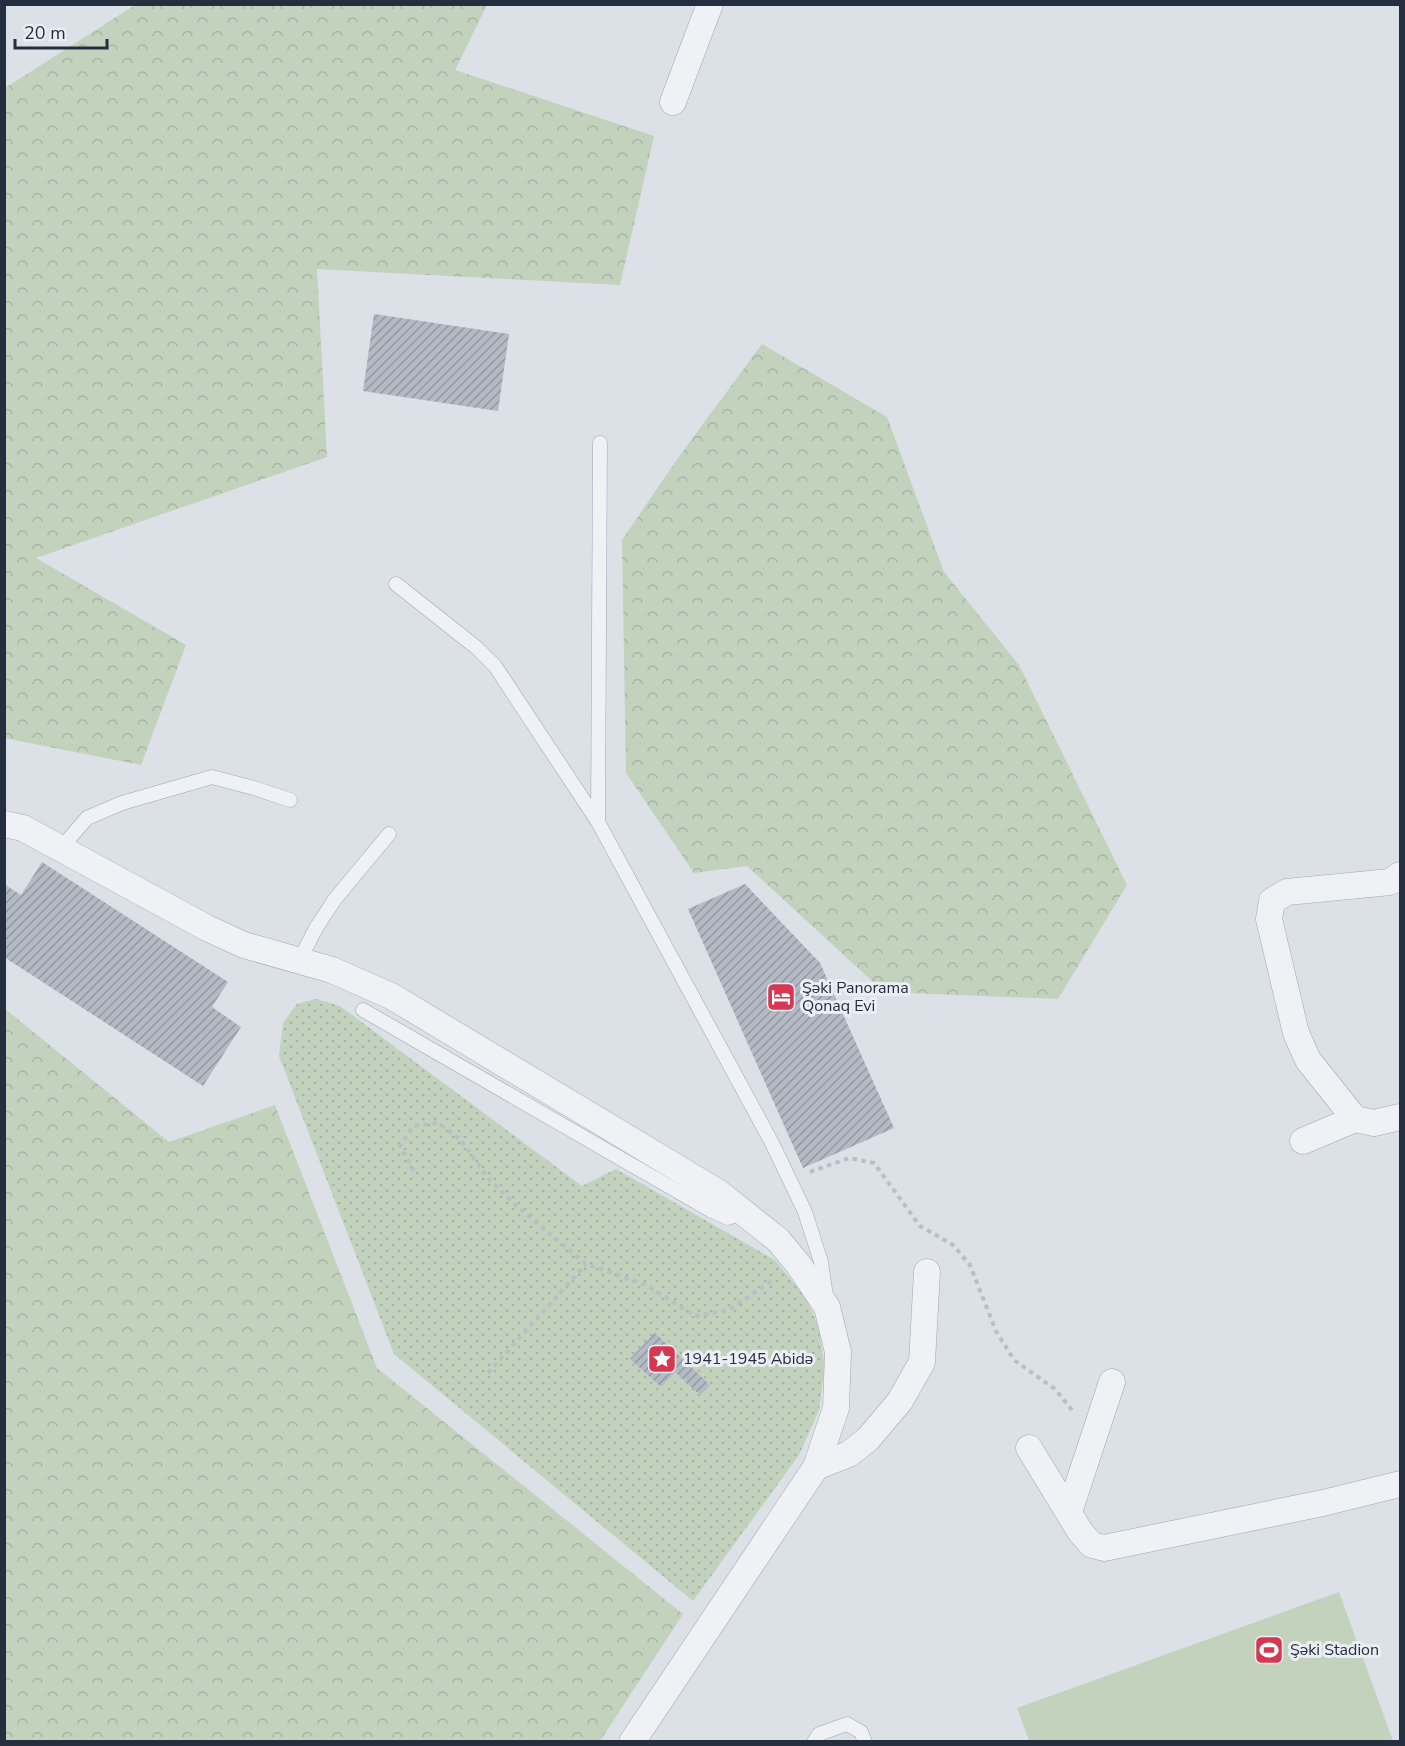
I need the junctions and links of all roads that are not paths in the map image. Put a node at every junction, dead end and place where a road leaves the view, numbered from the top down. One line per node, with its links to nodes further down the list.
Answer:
1 (710, 4): 2 (street)
2 (673, 102)
3 (600, 443): 6 (lane)
4 (396, 584): 6 (lane)
5 (290, 800): 9 (lane)
6 (598, 822): 18 (lane)
7 (4, 824): 9 (street)
8 (389, 834): 11 (lane)
9 (61, 848): 11 (street)
10 (1401, 875): 14 (street)
11 (299, 961): 16 (street)
12 (363, 1010): 16 (lane)
13 (1401, 1117): 14 (street)
14 (1355, 1119): 15 (street)
15 (1303, 1141)
16 (745, 1212): 18 (street)
17 (927, 1272): 21 (street)
18 (827, 1307): 21 (street)
19 (1112, 1382): 23 (street)
20 (1029, 1448): 23 (street)
21 (816, 1467): 24 (street)
22 (1401, 1484): 23 (street)
23 (1069, 1512)
24 (632, 1742)
25 (814, 1742): 26 (lane)
26 (865, 1742)

